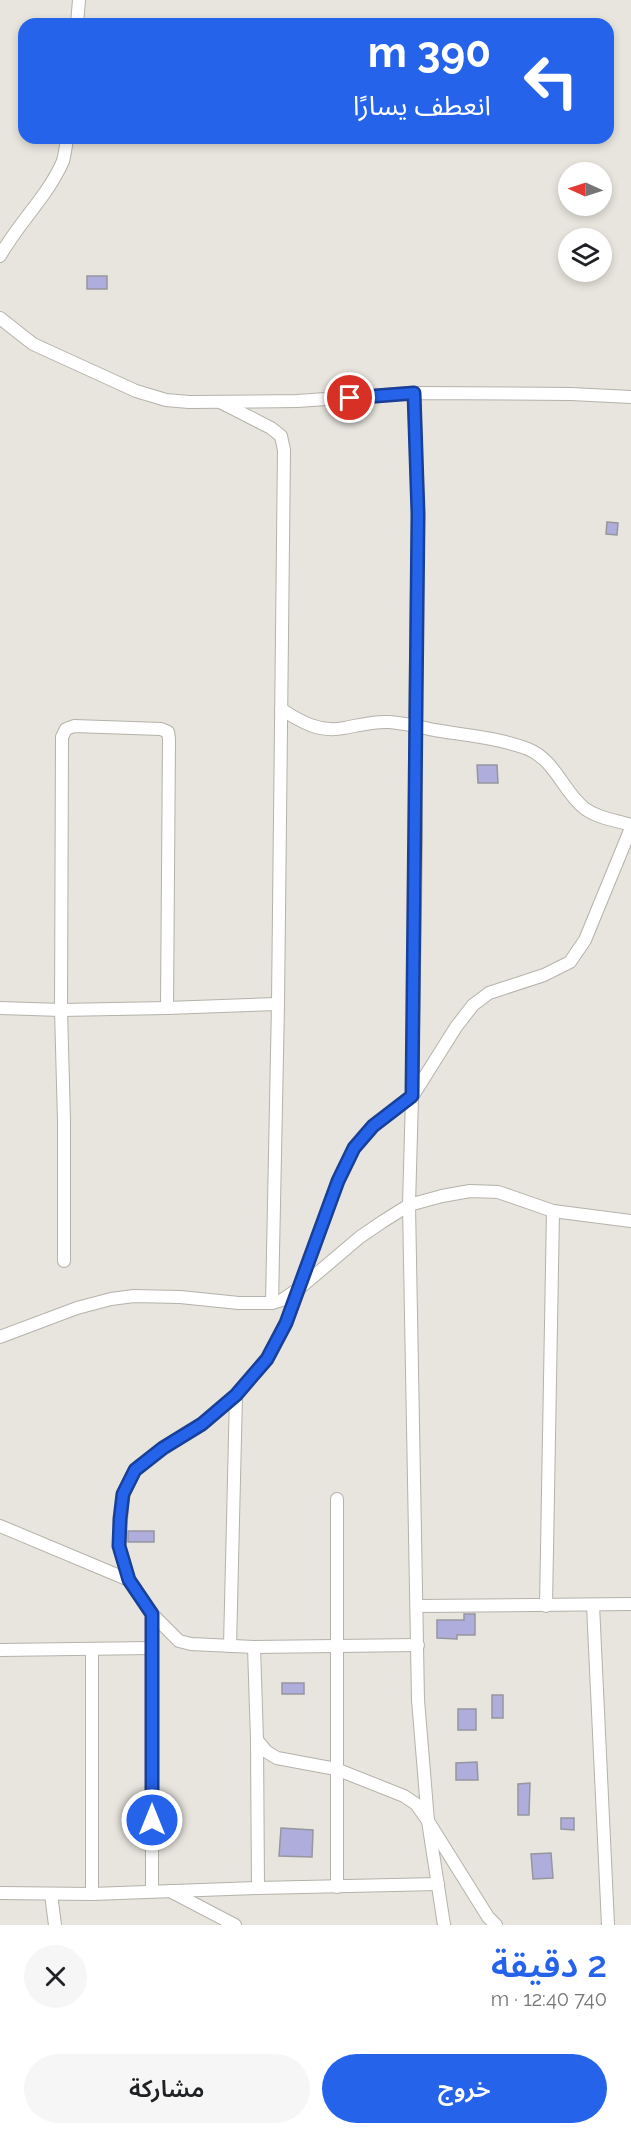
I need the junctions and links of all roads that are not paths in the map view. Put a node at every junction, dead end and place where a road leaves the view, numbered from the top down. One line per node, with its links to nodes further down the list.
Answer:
1 (79, 0): 2 (street)
2 (78, 18)
3 (66, 144): 4 (street)
4 (0, 256)
5 (0, 318): 8 (street)
6 (414, 393): 7 (street); 8 (street); 10 (street)
7 (631, 397)
8 (220, 402): 9 (street)
9 (281, 709): 10 (street); 12 (street)
10 (415, 727): 11 (street); 16 (street)
11 (631, 826): 16 (street)
12 (278, 1004): 14 (street); 22 (street)
13 (0, 1008): 15 (street)
14 (167, 1008): 15 (street); 15 (street)
15 (61, 1010): 20 (street)
16 (412, 1096): 17 (street); 21 (street)
17 (409, 1205): 18 (street); 21 (street); 30 (street)
18 (553, 1211): 19 (street); 31 (street)
19 (631, 1221)
20 (64, 1261)
21 (301, 1287): 22 (street); 24 (street)
22 (272, 1303): 23 (street)
23 (0, 1337)
24 (236, 1395): 27 (street); 34 (street)
25 (337, 1499): 35 (street)
26 (0, 1526): 27 (street)
27 (129, 1580): 32 (street)
28 (631, 1604): 29 (street)
29 (593, 1605): 31 (street); 55 (street)
30 (418, 1606): 31 (street); 33 (street)
31 (546, 1606)
32 (152, 1614): 34 (street); 37 (street)
33 (418, 1645): 35 (street); 42 (street)
34 (230, 1646): 36 (street)
35 (336, 1646): 36 (street); 41 (street)
36 (255, 1647): 40 (street)
37 (152, 1648): 38 (street); 47 (street)
38 (92, 1649): 39 (street); 50 (street)
39 (0, 1650)
40 (257, 1740): 41 (street); 45 (street)
41 (336, 1769): 42 (street); 44 (street)
42 (428, 1821): 43 (street); 54 (street)
43 (438, 1884): 44 (street); 53 (street)
44 (337, 1887): 45 (street)
45 (258, 1888): 46 (street)
46 (168, 1890): 47 (street); 52 (street)
47 (152, 1891): 50 (street)
48 (0, 1893): 49 (street)
49 (51, 1894): 50 (street); 51 (street)
50 (92, 1894)
51 (55, 1925)
52 (235, 1925)
53 (444, 1925)
54 (496, 1925)
55 (608, 1925)

